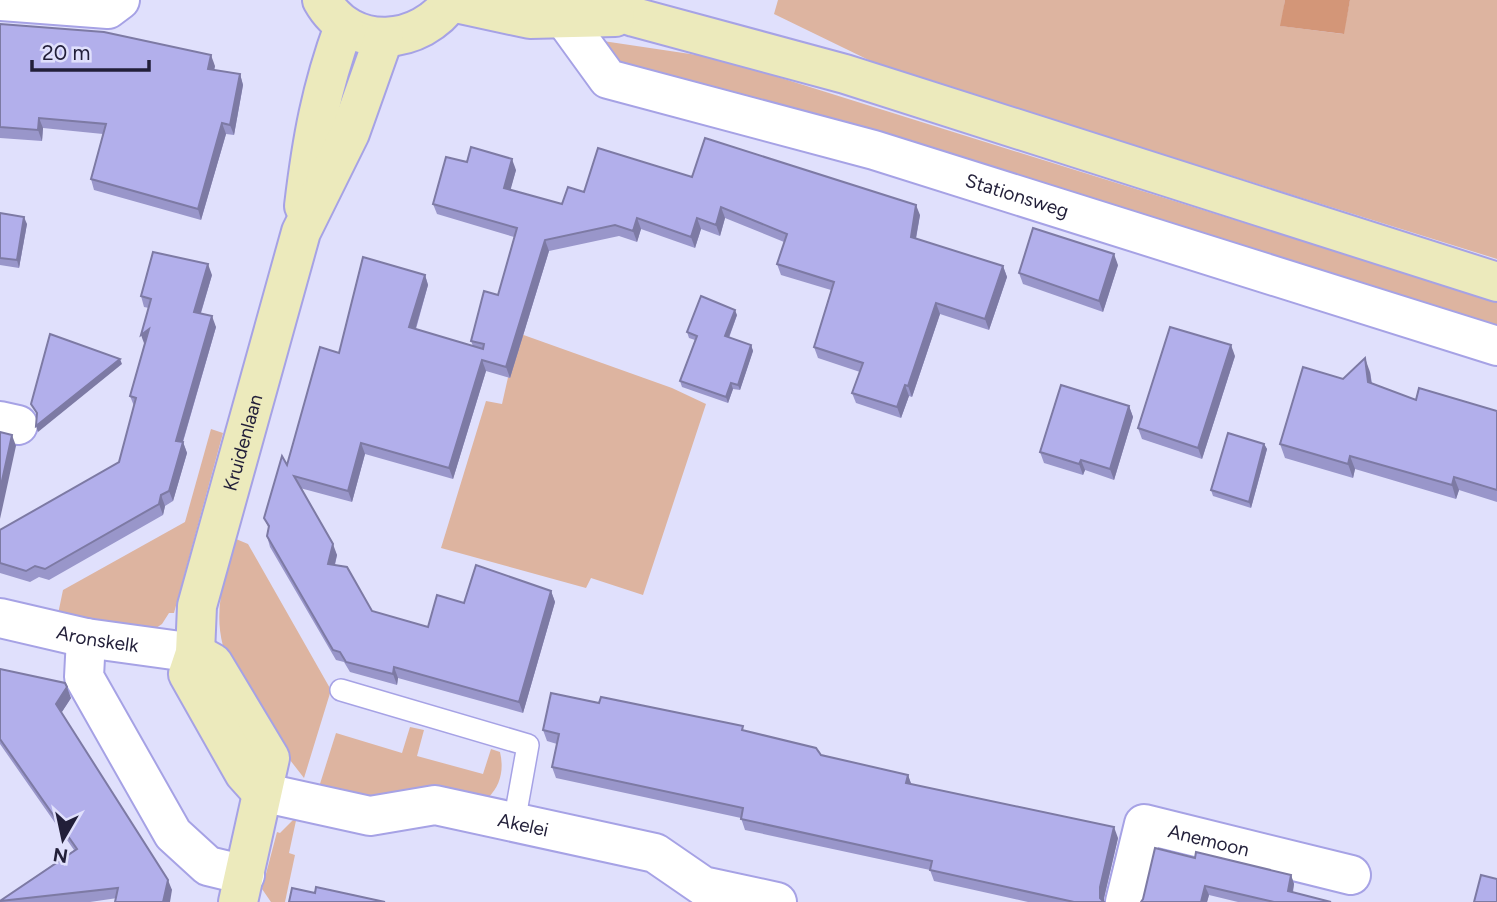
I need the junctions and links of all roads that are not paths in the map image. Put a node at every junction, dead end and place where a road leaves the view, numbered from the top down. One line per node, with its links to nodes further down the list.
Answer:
1 (120, 0): 2 (street)
2 (0, 1)
3 (452, 1): 4 (main road); 6 (main road)
4 (573, 9): 8 (main road); 9 (street, Stationsweg)
5 (333, 13): 6 (main road); 7 (main road, Kruidenlaan)
6 (384, 37): 7 (main road, Kruidenlaan)
7 (301, 232): 12 (main road, Kruidenlaan)
8 (1497, 282)
9 (1497, 346)
10 (0, 618): 11 (street, Aronskelk)
11 (86, 638): 12 (street, Aronskelk); 17 (street)
12 (195, 653): 14 (main road)
13 (341, 690): 15 (lane)
14 (261, 792): 15 (street, Akelei); 17 (main road)
15 (514, 822): 18 (street, Akelei)
16 (1351, 875): 19 (street, Anemoon)
17 (242, 888)
18 (777, 902)
19 (1125, 902)

